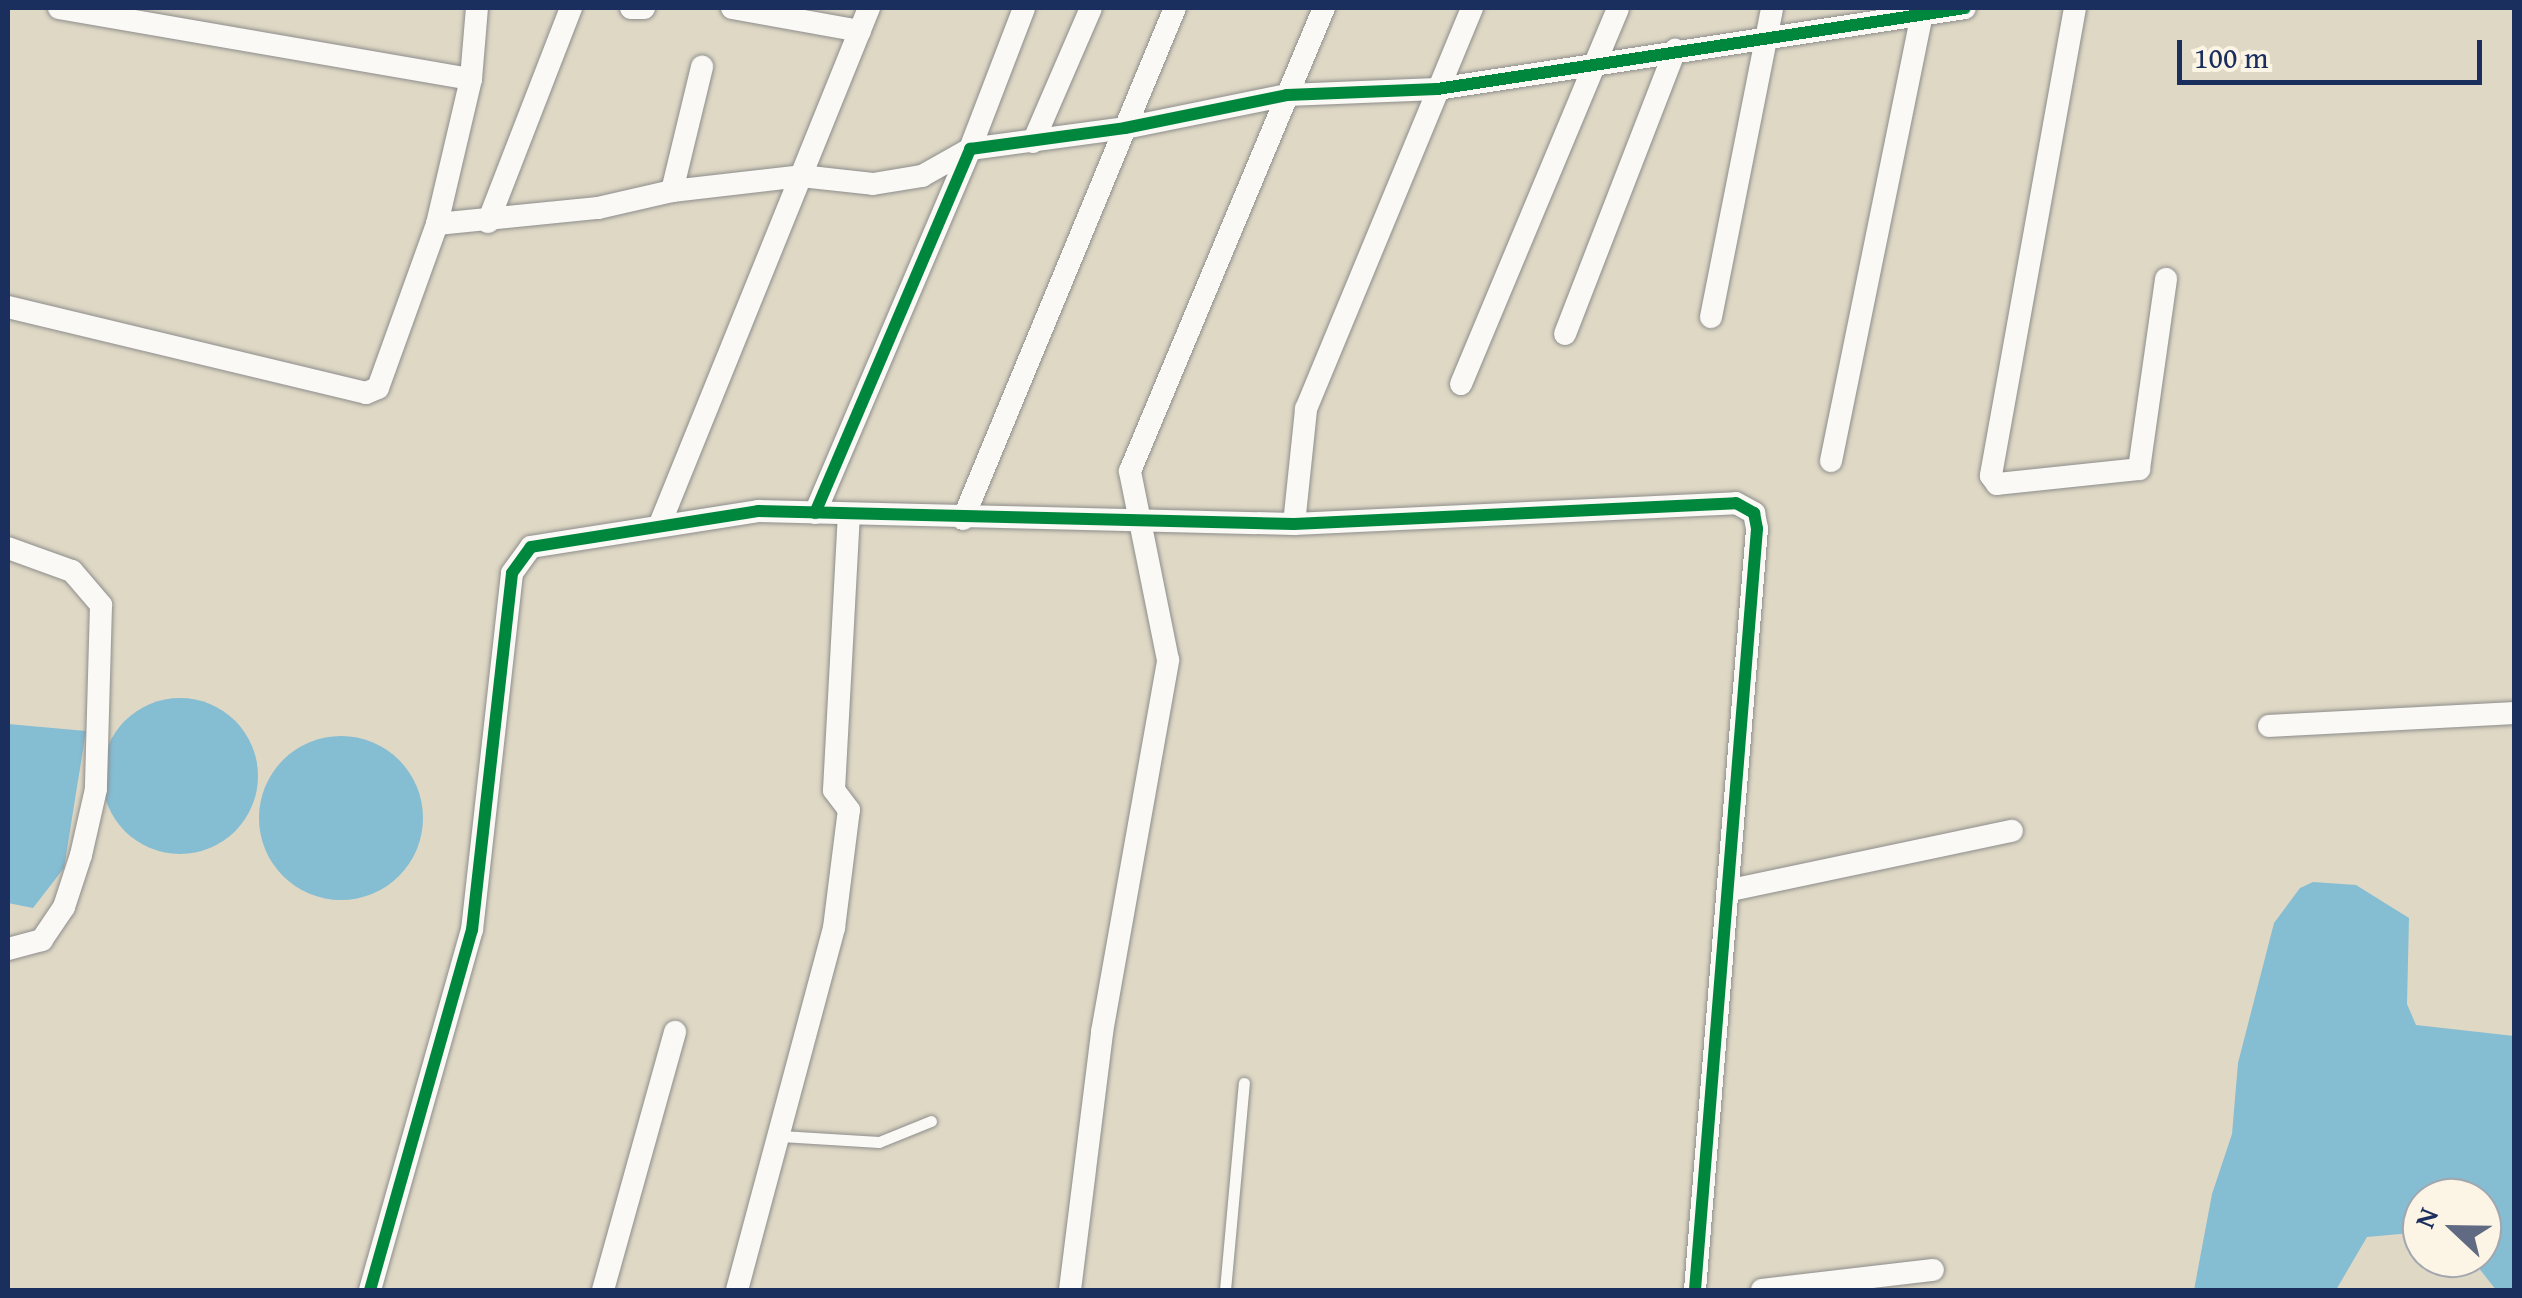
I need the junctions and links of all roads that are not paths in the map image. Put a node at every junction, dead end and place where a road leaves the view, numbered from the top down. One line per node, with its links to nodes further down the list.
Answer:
1 (59, 8): 23 (street)
2 (477, 8): 23 (street)
3 (571, 8): 31 (street)
4 (631, 8): 5 (street)
5 (644, 8)
6 (732, 8): 18 (street)
7 (869, 8): 18 (street)
8 (1024, 8): 28 (street)
9 (1091, 8): 27 (street)
10 (1175, 8): 26 (street)
11 (1324, 8): 25 (street)
12 (1472, 8): 24 (street)
13 (1618, 8): 21 (street)
14 (1772, 8): 19 (street)
15 (1966, 8): 17 (street)
16 (2074, 8): 33 (street)
17 (1922, 10): 19 (street); 38 (street)
18 (860, 30): 29 (street)
19 (1761, 37): 20 (street); 35 (street)
20 (1675, 50): 21 (street); 36 (street)
21 (1596, 60): 24 (street); 37 (street)
22 (702, 68): 30 (street)
23 (472, 79): 32 (street)
24 (1438, 90): 25 (street); 44 (street)
25 (1287, 95): 26 (street); 42 (street)
26 (1125, 128): 27 (street); 41 (street)
27 (1032, 142): 28 (street)
28 (970, 149): 29 (street); 39 (street)
29 (801, 176): 30 (street); 43 (street)
30 (672, 190): 31 (street)
31 (488, 222): 32 (street)
32 (436, 224): 34 (street)
33 (2166, 279)
34 (8, 307)
35 (1710, 317)
36 (1565, 334)
37 (1461, 384)
38 (1831, 461)
39 (814, 513): 40 (street); 43 (street)
40 (848, 514): 41 (street); 54 (street)
41 (962, 519): 42 (street)
42 (1141, 523): 44 (street); 59 (street)
43 (660, 524): 56 (street)
44 (1294, 524): 49 (street)
45 (8, 548): 50 (street)
46 (2514, 713): 47 (street)
47 (2269, 726)
48 (2012, 831): 49 (street)
49 (1731, 890): 61 (street)
50 (8, 949)
51 (675, 1032): 57 (street)
52 (1244, 1083): 60 (lane)
53 (931, 1121): 54 (lane)
54 (781, 1136): 58 (street)
55 (1934, 1270): 62 (street)
56 (370, 1290)
57 (603, 1290)
58 (738, 1290)
59 (1070, 1290)
60 (1224, 1290)
61 (1695, 1290)
62 (1762, 1290)

